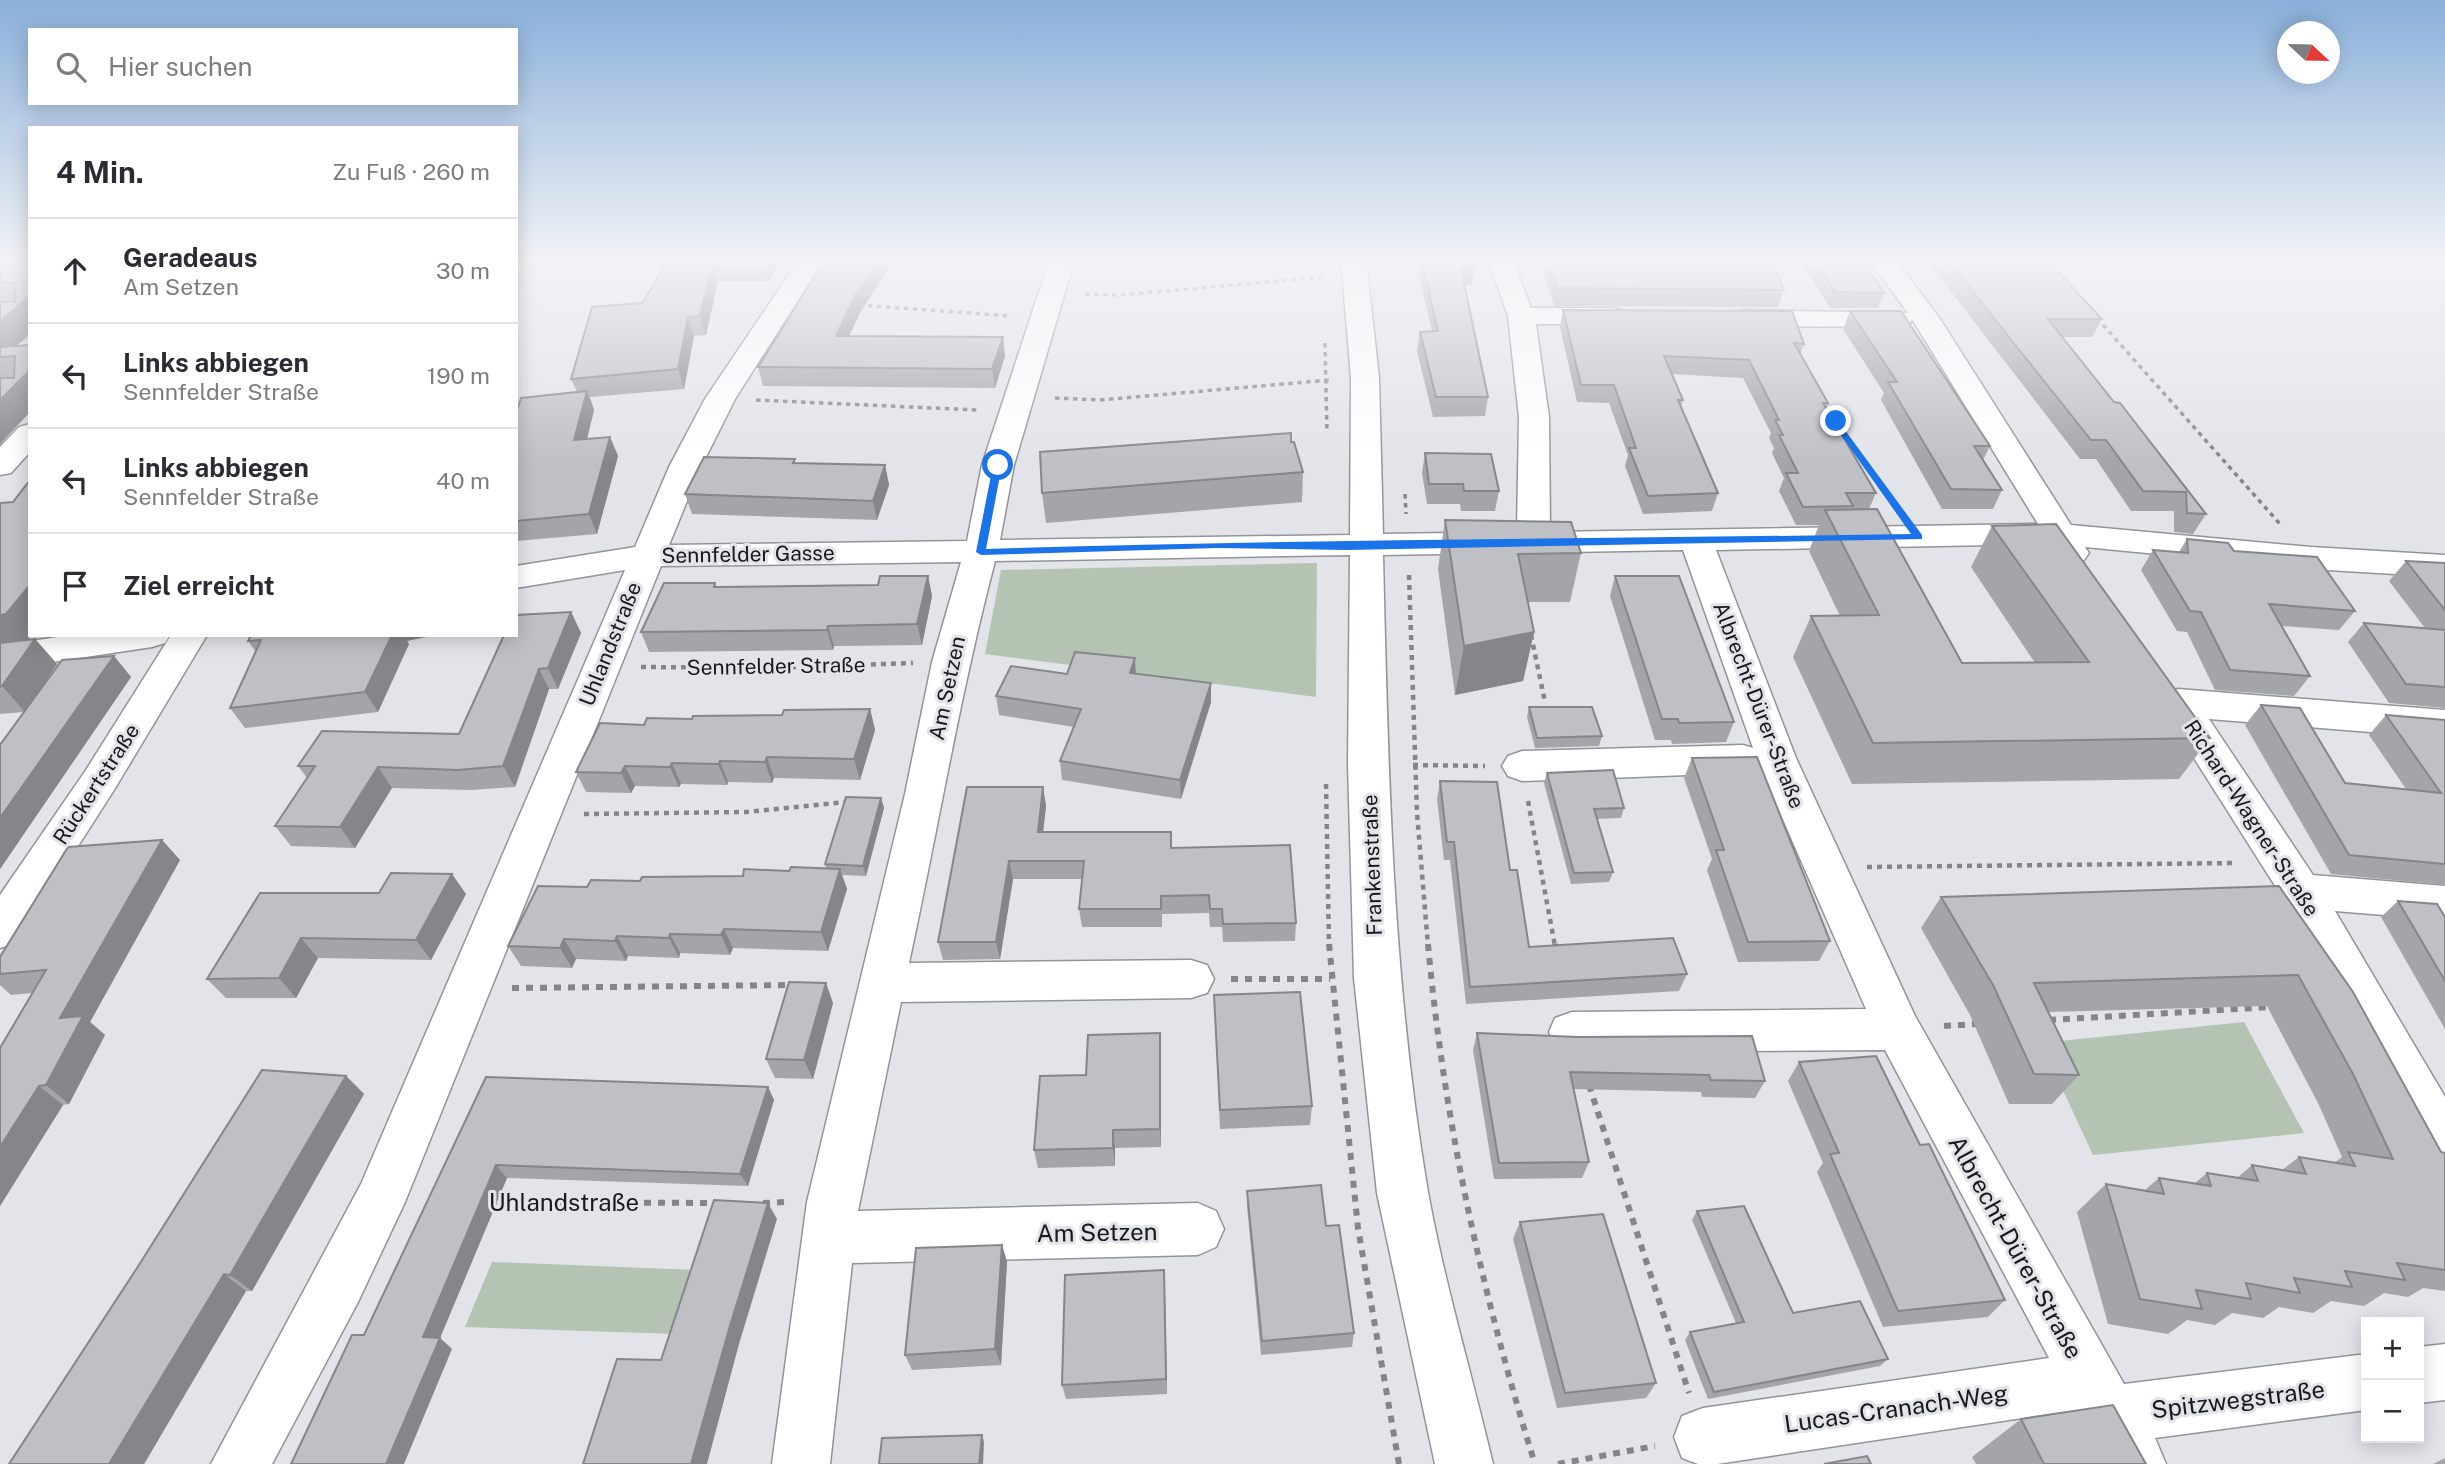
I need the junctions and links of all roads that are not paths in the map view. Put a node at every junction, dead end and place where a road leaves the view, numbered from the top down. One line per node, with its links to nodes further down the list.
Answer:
1 (767, 326): 13 (street, Uhlandstraße)
2 (1042, 326): 12 (street, Am Setzen)
3 (1360, 326): 11 (street, Frankenstraße)
4 (1522, 326): 10 (street)
5 (1931, 326): 8 (street)
6 (28, 435): 7 (street)
7 (0, 466)
8 (2059, 534): 9 (street); 14 (street); 16 (street)
9 (1696, 541): 10 (street); 23 (street, Albrecht-Dürer-Straße)
10 (1533, 542): 11 (street)
11 (1367, 545): 12 (street); 42 (street, Frankenstraße)
12 (981, 552): 13 (street, Sennfelder Gasse); 29 (street, Am Setzen)
13 (646, 556): 15 (street, Sennfelder Gasse); 40 (street, Uhlandstraße)
14 (2445, 566)
15 (518, 577)
16 (2091, 579)
17 (139, 637): 19 (street)
18 (188, 637): 27 (street, Rückertstraße)
19 (0, 658)
20 (2154, 669): 21 (street, Richard-Wagner-Straße)
21 (2178, 702): 22 (street); 25 (street, Richard-Wagner-Straße)
22 (2445, 724)
23 (1776, 758): 24 (street); 30 (street, Albrecht-Dürer-Straße)
24 (1522, 766)
25 (2292, 877): 26 (street); 32 (street, Richard-Wagner-Straße)
26 (2445, 903)
27 (0, 930)
28 (1191, 979): 29 (street)
29 (882, 983): 33 (street, Am Setzen)
30 (1898, 1029): 31 (street); 38 (street, Albrecht-Dürer-Straße)
31 (1572, 1032)
32 (2445, 1143)
33 (830, 1220): 34 (street, Am Setzen); 41 (street, Am Setzen)
34 (1198, 1229)
35 (2445, 1372): 36 (street)
36 (2424, 1374)
37 (2361, 1382): 38 (street, Spitzwegstraße)
38 (2099, 1397): 39 (street, Lucas-Cranach-Weg); 43 (street, Albrecht-Dürer-Straße)
39 (1703, 1437)
40 (240, 1464)
41 (800, 1464)
42 (1464, 1464)
43 (2137, 1464)

